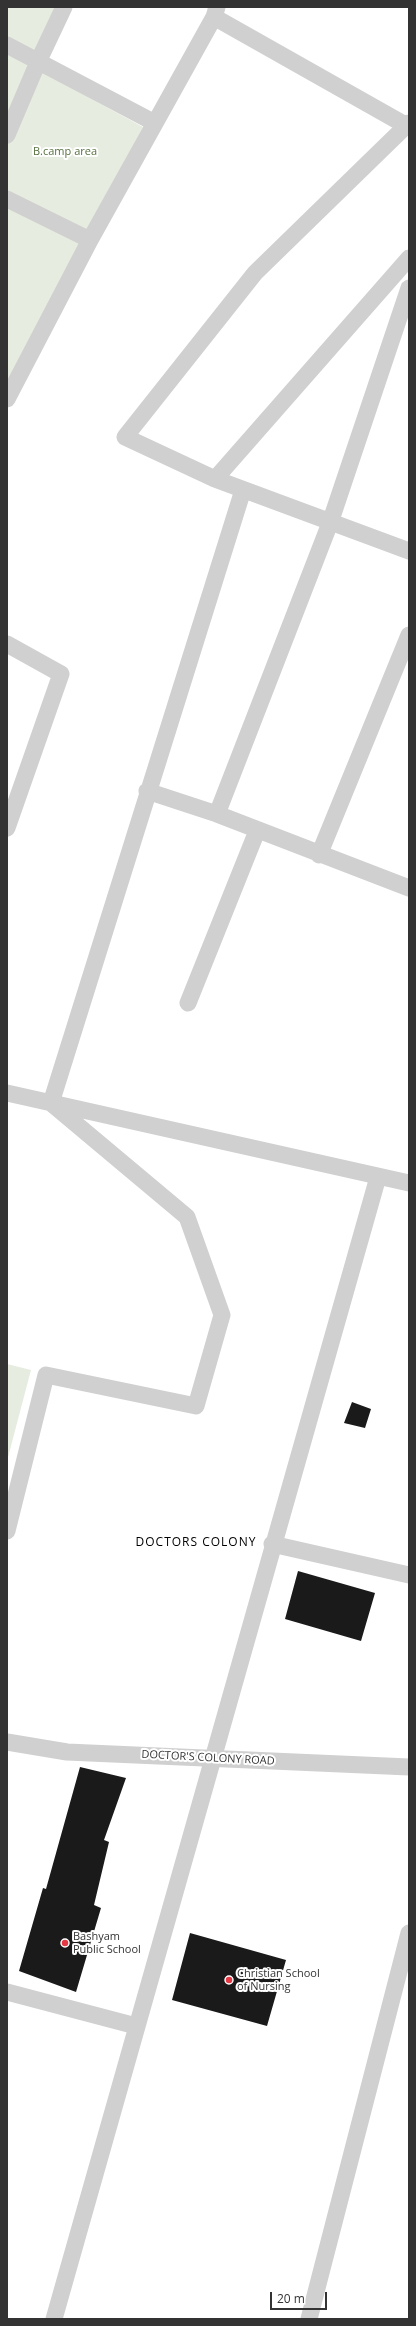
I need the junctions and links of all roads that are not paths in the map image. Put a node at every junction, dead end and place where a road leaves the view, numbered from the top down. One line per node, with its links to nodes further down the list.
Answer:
1 (64, 7): 4 (street)
2 (216, 12): 5 (street); 6 (street)
3 (7, 45): 4 (street)
4 (38, 62): 5 (street); 7 (street)
5 (154, 124): 9 (street)
6 (408, 125): 13 (street)
7 (7, 135)
8 (7, 199): 9 (street)
9 (90, 240): 12 (street)
10 (409, 258): 13 (street)
11 (409, 288): 15 (street)
12 (8, 393)
13 (215, 479): 14 (street)
14 (243, 490): 15 (street); 19 (street)
15 (330, 522): 16 (street); 20 (street)
16 (409, 551)
17 (409, 635): 23 (street)
18 (7, 644): 21 (street)
19 (147, 791): 20 (street); 27 (street)
20 (217, 814): 22 (street)
21 (7, 828)
22 (257, 831): 23 (street); 25 (street)
23 (319, 855): 24 (street)
24 (409, 888)
25 (188, 1003)
26 (7, 1093): 27 (street)
27 (52, 1102): 28 (street); 30 (street)
28 (378, 1177): 29 (street); 31 (street)
29 (409, 1183)
30 (7, 1531)
31 (272, 1544): 32 (street); 34 (street)
32 (409, 1575)
33 (7, 1742): 34 (street, DOCTOR'S COLONY ROAD)
34 (211, 1759): 35 (street, DOCTOR'S COLONY ROAD); 38 (street)
35 (409, 1767)
36 (409, 1933): 40 (street)
37 (7, 1992): 38 (street)
38 (136, 2026): 39 (street)
39 (54, 2319)
40 (309, 2319)

